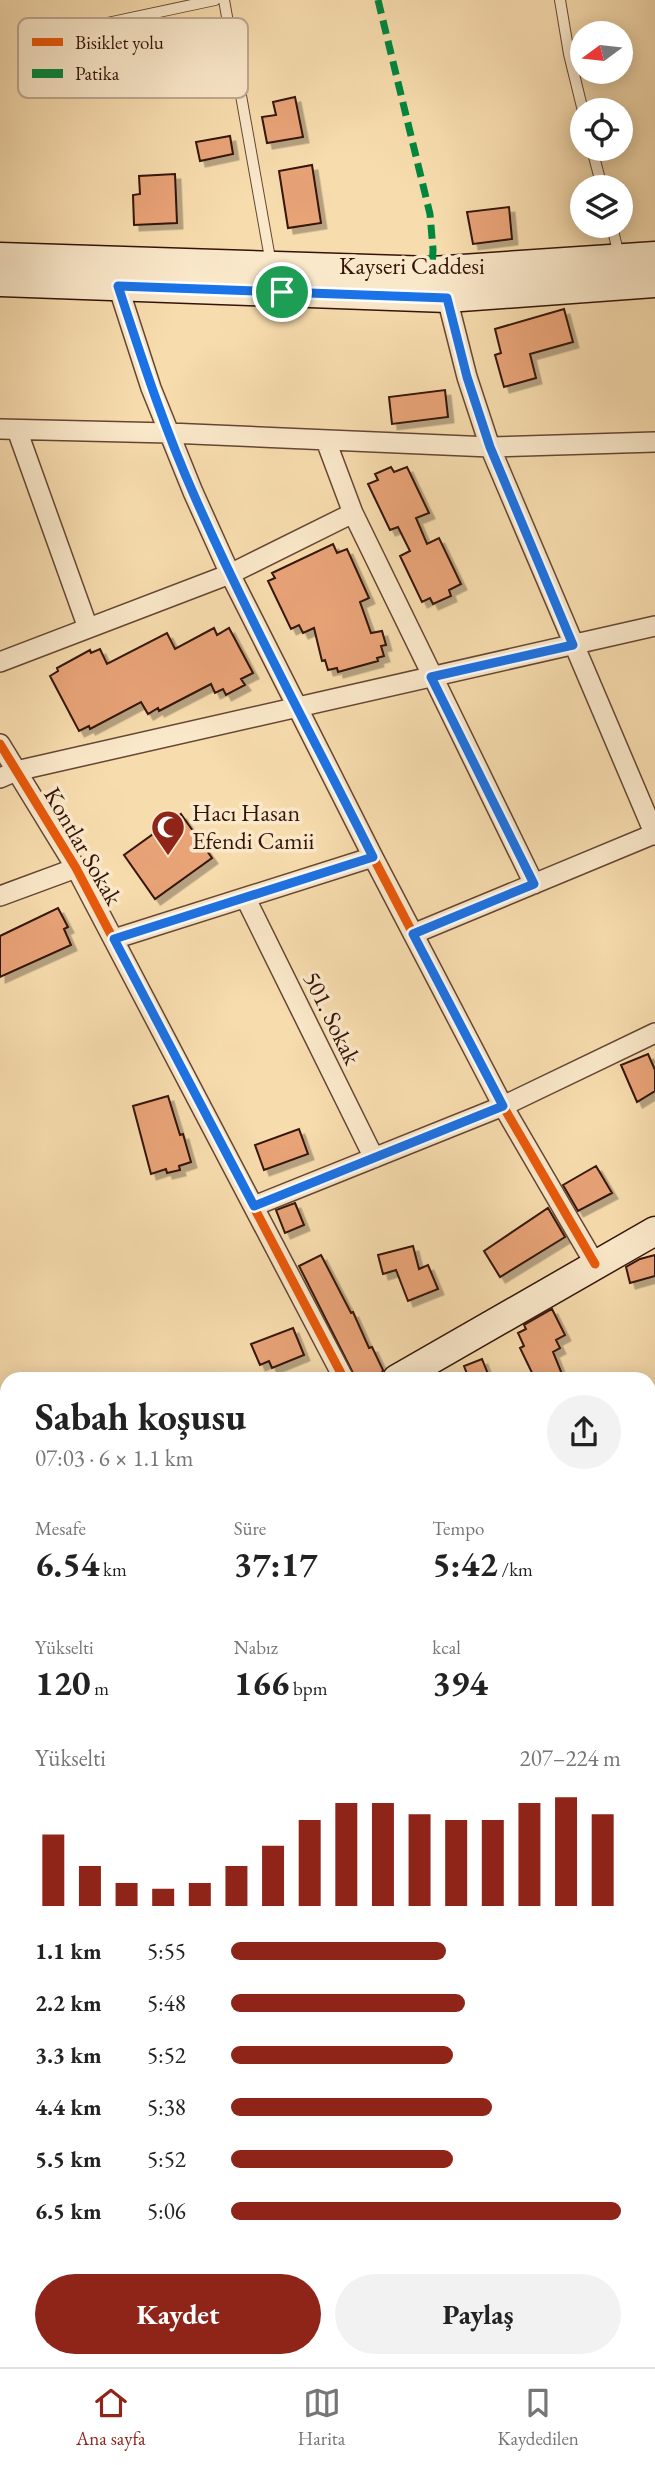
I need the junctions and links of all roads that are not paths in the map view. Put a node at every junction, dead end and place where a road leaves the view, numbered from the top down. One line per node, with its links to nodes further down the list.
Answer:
1 (215, 0): 4 (lane)
2 (224, 0): 5 (lane)
3 (560, 0): 7 (lane)
4 (130, 18)
5 (227, 18)
6 (241, 98): 12 (lane)
7 (580, 98)
8 (614, 238): 11 (lane)
9 (655, 256): 11 (main road, Kayseri Caddesi)
10 (0, 257): 12 (main road, Kayseri Caddesi)
11 (620, 259): 12 (main road, Kayseri Caddesi)
12 (271, 264)
13 (0, 282): 15 (main road, Kayseri Caddesi)
14 (655, 283): 16 (main road, Kayseri Caddesi)
15 (118, 286): 16 (main road, Kayseri Caddesi); 18 (street)
16 (447, 298): 21 (street)
17 (9, 429): 18 (street); 25 (street)
18 (169, 433): 19 (street); 23 (street)
19 (326, 440): 21 (street); 22 (street)
20 (655, 442): 21 (street)
21 (490, 447): 26 (street)
22 (353, 513): 23 (street); 28 (street)
23 (230, 574): 25 (street); 29 (street)
24 (655, 626): 26 (street)
25 (88, 628): 27 (street)
26 (573, 645): 28 (street); 32 (street)
27 (0, 662)
28 (431, 677): 29 (street); 36 (street)
29 (298, 707): 31 (street); 34 (street)
30 (0, 744): 31 (street, Kontlar Sokak)
31 (8, 775): 35 (street, Kontlar Sokak)
32 (649, 803): 33 (street)
33 (655, 834): 36 (street)
34 (373, 857): 38 (street); 39 (street)
35 (76, 868): 37 (street); 40 (street, Kontlar Sokak)
36 (534, 884): 39 (street)
37 (0, 896)
38 (246, 899): 40 (street); 43 (street, 501. Sokak)
39 (413, 934): 42 (street)
40 (114, 939): 44 (street, Kontlar Sokak)
41 (655, 1033): 42 (street)
42 (503, 1106): 43 (street); 46 (street)
43 (374, 1158): 44 (street)
44 (254, 1206): 47 (street, Kontlar Sokak)
45 (655, 1231): 46 (main road)
46 (596, 1264): 48 (main road)
47 (340, 1372)
48 (409, 1372)

